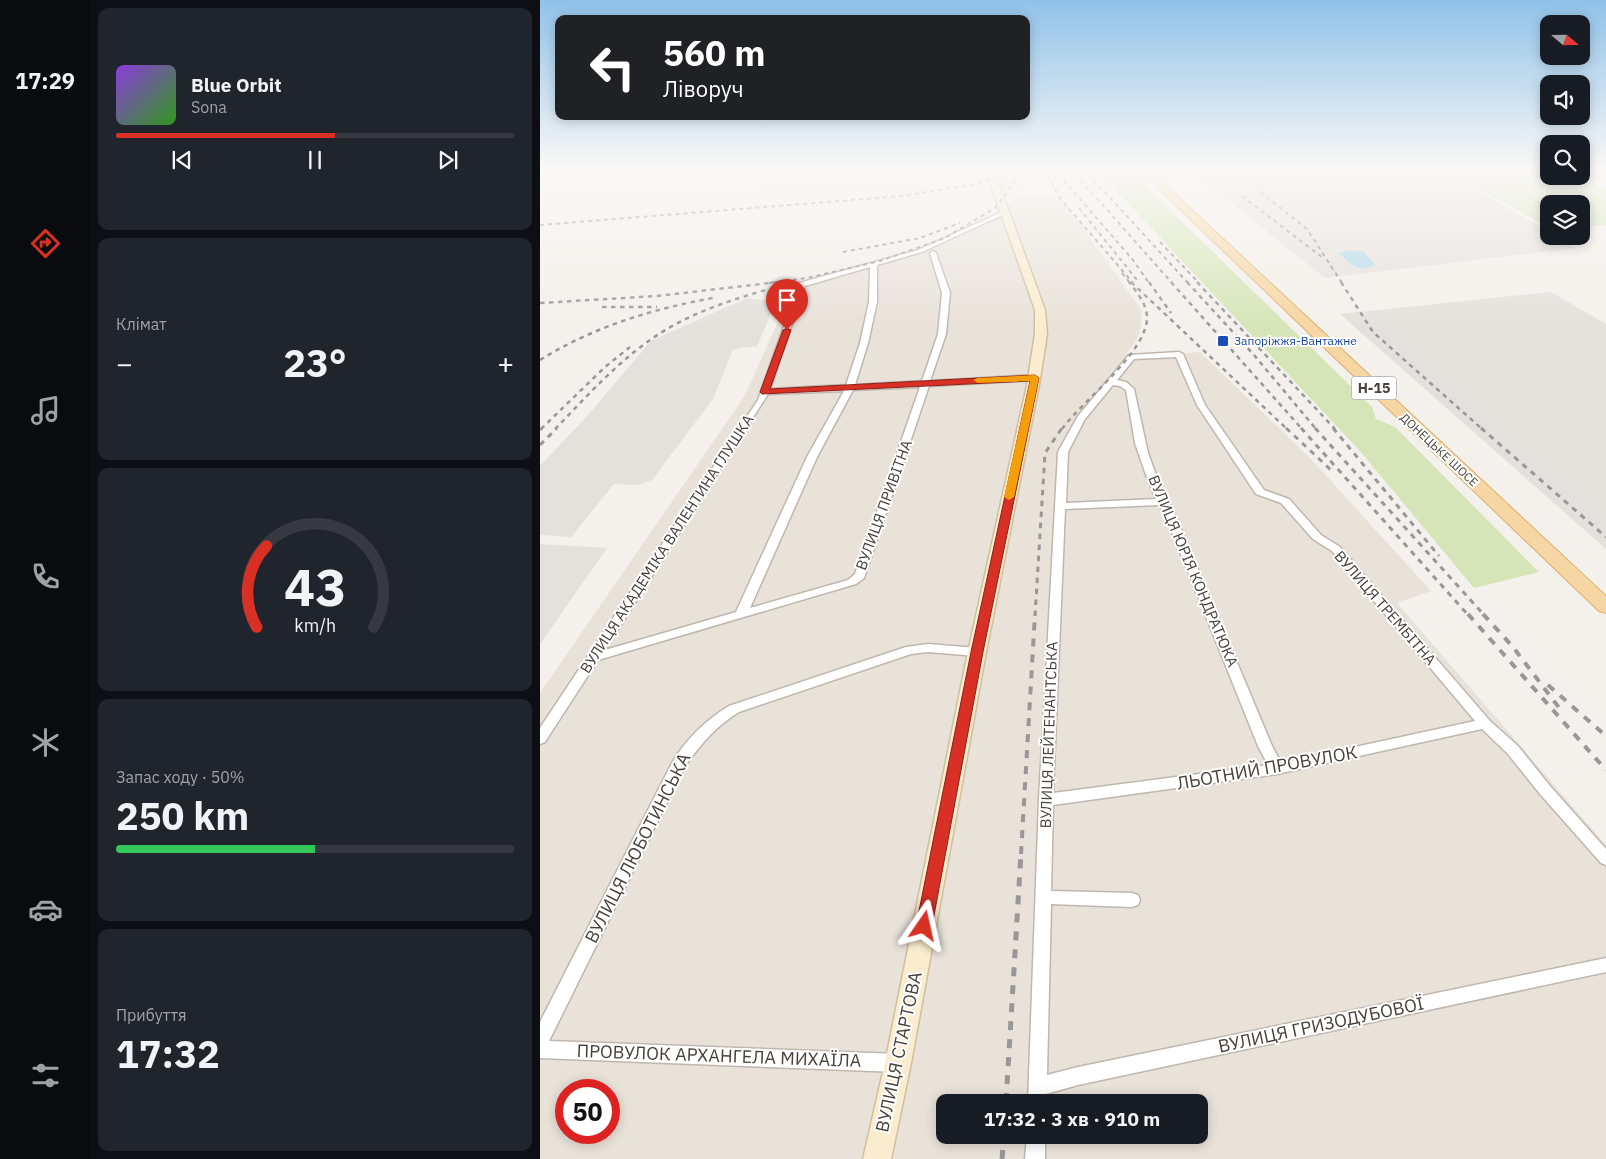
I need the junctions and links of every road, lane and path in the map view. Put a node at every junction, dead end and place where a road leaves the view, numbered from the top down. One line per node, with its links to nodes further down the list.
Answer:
1 (985, 222): 4 (street)
2 (1009, 222): 9 (main road, ВУЛИЦЯ СТАРТОВА)
3 (1199, 222): 16 (main road, ДОНЕЦЬКЕ ШОСЕ / Н-15)
4 (940, 243): 5 (street); 6 (street)
5 (920, 251): 6 (street); 7 (street)
6 (933, 253): 11 (street, ВУЛИЦЯ ПРИВІТНА)
7 (874, 265): 12 (street); 13 (street, ВУЛИЦЯ АКАДЕМІКА ВАЛЕНТИНА ГЛУШКА)
8 (1178, 354): 10 (street, ВУЛИЦЯ ЛЕЙТЕНАНТСЬКА); 20 (street, ВУЛИЦЯ ТРЕМБІТНА)
9 (1034, 382): 11 (street); 18 (main road, ВУЛИЦЯ СТАРТОВА)
10 (1110, 382): 14 (street, ВУЛИЦЯ ЮРІЯ КОНДРАТЮКА); 15 (street, ВУЛИЦЯ ЛЕЙТЕНАНТСЬКА)
11 (927, 383): 12 (street); 17 (street, ВУЛИЦЯ ПРИВІТНА)
12 (850, 387): 13 (street); 17 (street)
13 (765, 392): 19 (street, ВУЛИЦЯ АКАДЕМІКА ВАЛЕНТИНА ГЛУШКА)
14 (1162, 502): 15 (street); 22 (street, ВУЛИЦЯ ЮРІЯ КОНДРАТЮКА)
15 (1059, 506): 23 (street, ВУЛИЦЯ ЛЕЙТЕНАНТСЬКА)
16 (1606, 607)
17 (741, 614): 19 (street, ВУЛИЦЯ ПРИВІТНА)
18 (977, 652): 28 (street, ВУЛИЦЯ ЛЮБОТИНСЬКА); 30 (main road, ВУЛИЦЯ СТАРТОВА)
19 (594, 657): 21 (street, ВУЛИЦЯ АКАДЕМІКА ВАЛЕНТИНА ГЛУШКА)
20 (1485, 724): 22 (street, ЛЬОТНИЙ ПРОВУЛОК); 24 (street, ВУЛИЦЯ ТРЕМБІТНА)
21 (540, 739)
22 (1277, 769): 23 (street, ЛЬОТНИЙ ПРОВУЛОК)
23 (1046, 800): 25 (street, ВУЛИЦЯ ЛЕЙТЕНАНТСЬКА)
24 (1606, 859)
25 (1043, 896): 26 (street); 31 (street, ВУЛИЦЯ ЛЕЙТЕНАНТСЬКА)
26 (1132, 900)
27 (1606, 965): 32 (street, ВУЛИЦЯ ГРИЗОДУБОВОЇ)
28 (540, 1040)
29 (540, 1048): 30 (street, ПРОВУЛОК АРХАНГЕЛА МИХАЇЛА)
30 (898, 1063): 34 (main road, ВУЛИЦЯ СТАРТОВА)
31 (1037, 1094)
32 (1039, 1094)
33 (1036, 1144): 35 (street)
34 (877, 1159)
35 (1035, 1159)

